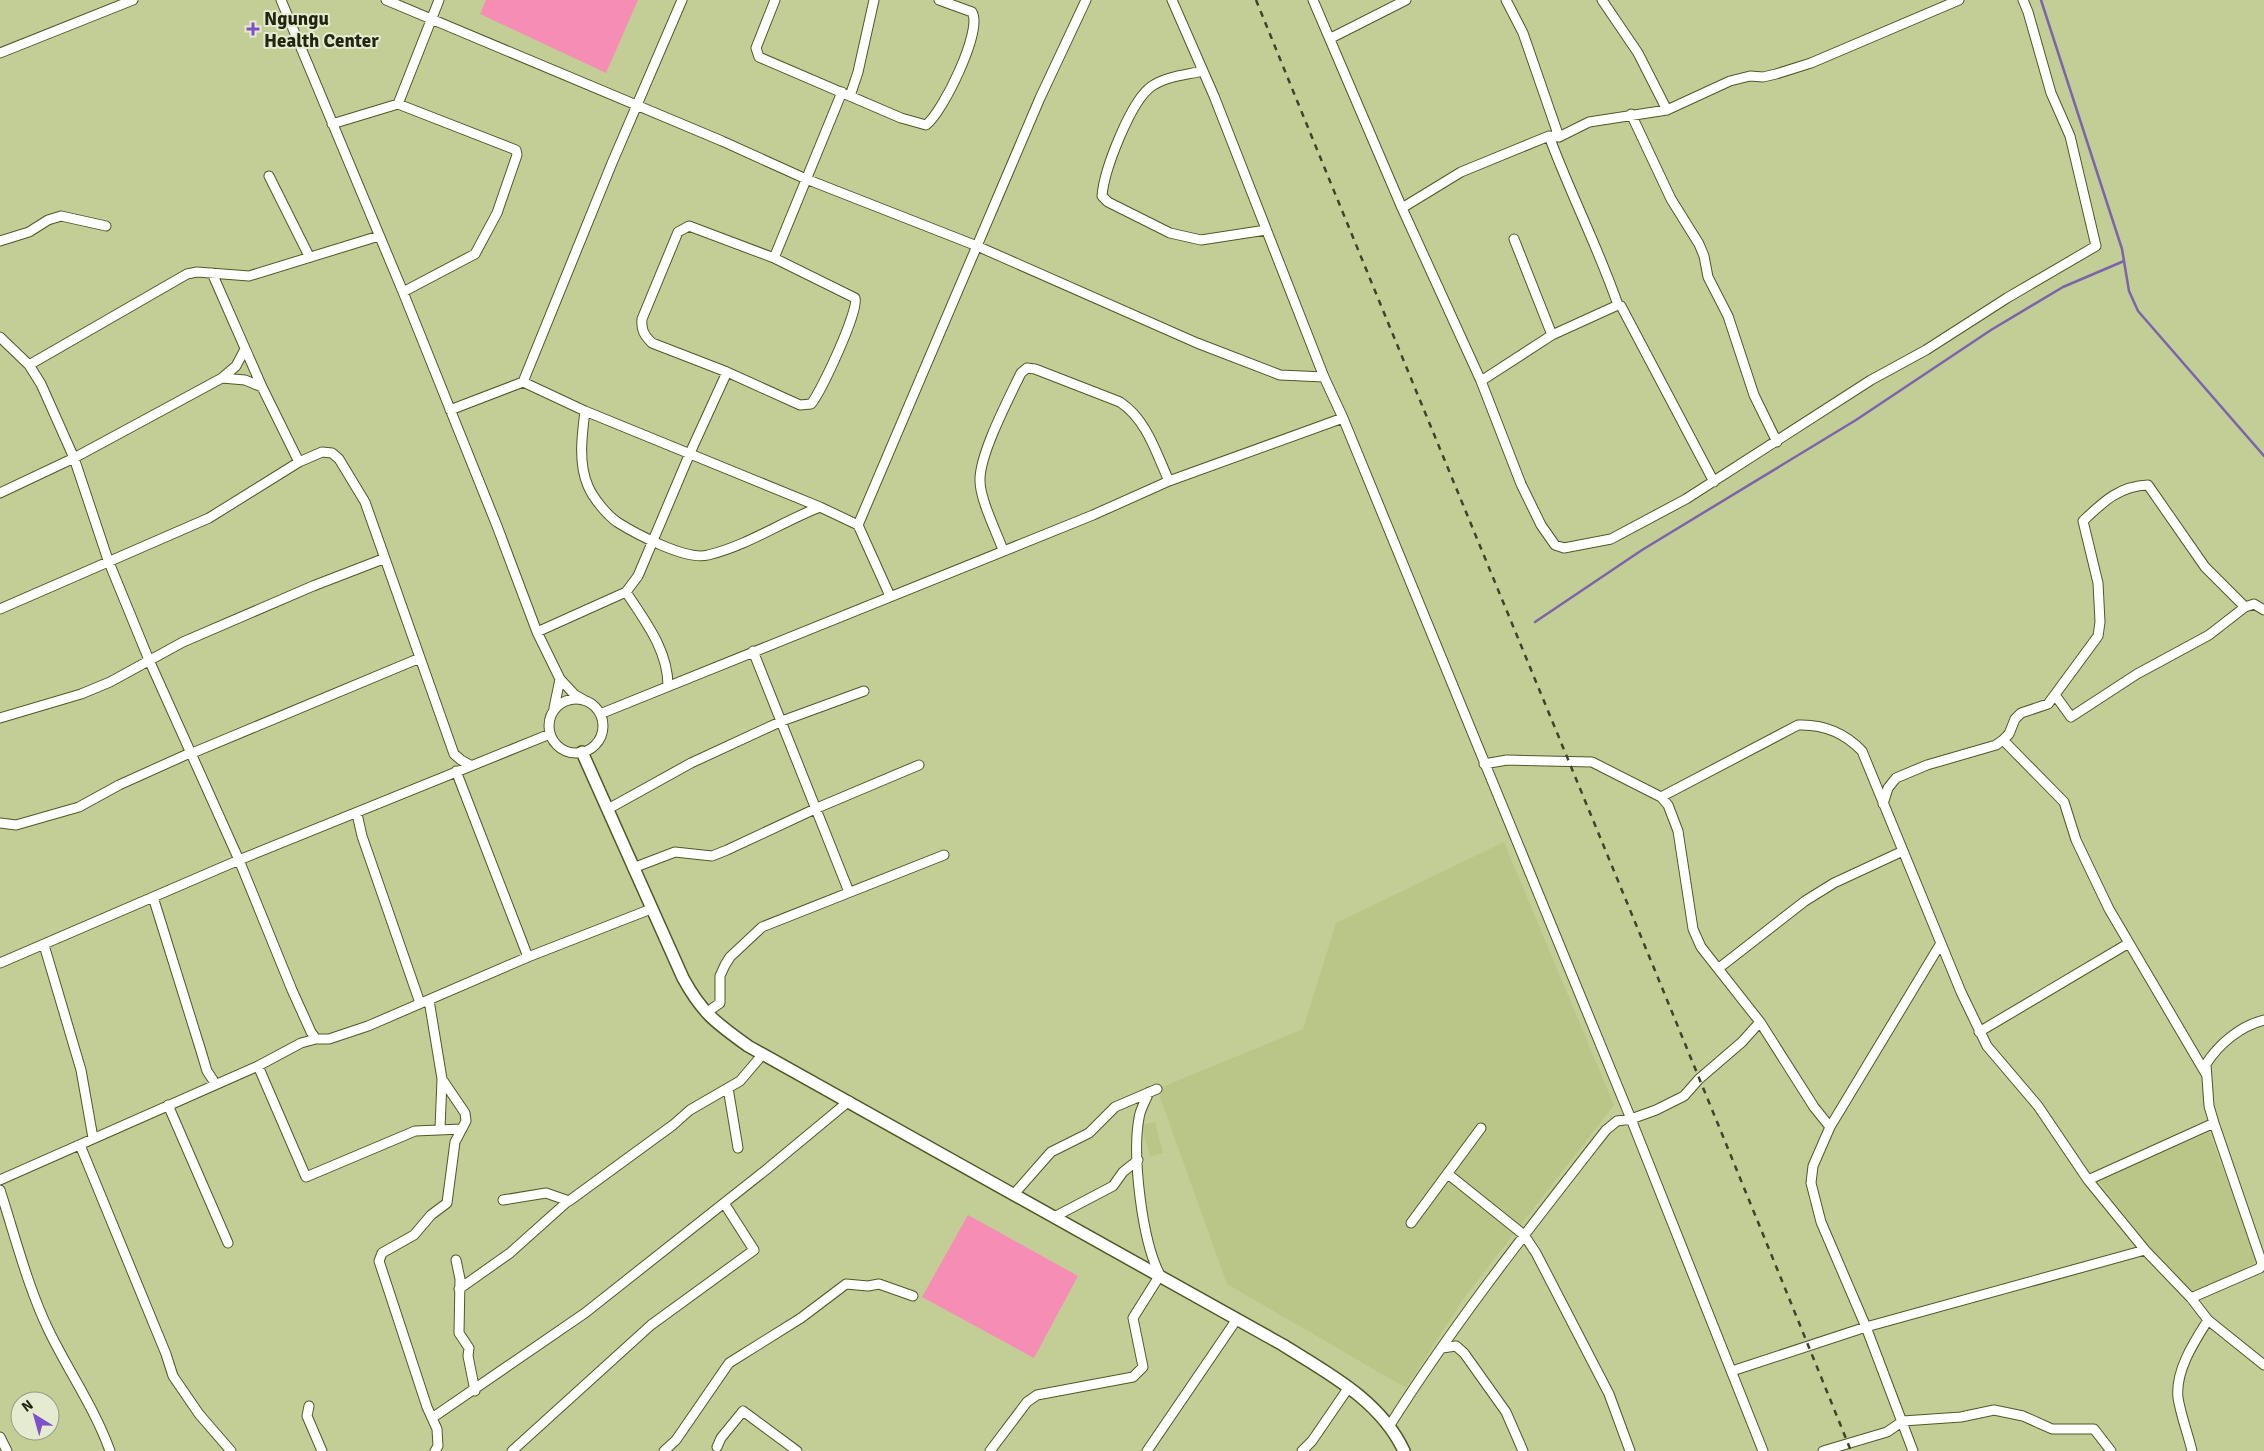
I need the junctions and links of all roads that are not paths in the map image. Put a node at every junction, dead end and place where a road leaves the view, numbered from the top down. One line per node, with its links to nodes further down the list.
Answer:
1 (133, 0): 19 (street)
2 (281, 0): 26 (street)
3 (386, 0): 17 (street)
4 (439, 0): 17 (street)
5 (682, 0): 23 (street)
6 (774, 0): 21 (street)
7 (874, 0): 21 (street)
8 (939, 0): 21 (street)
9 (1086, 0): 37 (street)
10 (1172, 0): 20 (street)
11 (1313, 0): 18 (street)
12 (1406, 0): 18 (street)
13 (1506, 0): 28 (street)
14 (1602, 0): 24 (street)
15 (1960, 0): 24 (street)
16 (2023, 0): 56 (street)
17 (429, 20): 22 (street); 23 (street)
18 (1331, 38): 31 (street)
19 (0, 53)
20 (1203, 71): 33 (street); 33 (street)
21 (846, 94): 30 (street)
22 (398, 104): 26 (street); 41 (street)
23 (636, 106): 30 (street); 51 (street)
24 (1667, 110): 25 (street)
25 (1631, 114): 28 (street); 56 (street)
26 (332, 124): 34 (street)
27 (1549, 136): 28 (street); 31 (street); 42 (street)
28 (1559, 137)
29 (269, 176): 38 (street)
30 (806, 179): 37 (street); 39 (street)
31 (1402, 208): 50 (street)
32 (106, 226): 36 (street)
33 (1266, 230): 48 (street)
34 (379, 236): 38 (street); 41 (street)
35 (1514, 239): 43 (street)
36 (0, 241)
37 (977, 246): 48 (street); 64 (street)
38 (309, 256): 40 (street)
39 (774, 258): 47 (street); 47 (street)
40 (212, 273): 45 (street); 46 (street)
41 (403, 292): 53 (street)
42 (1618, 305): 43 (street); 61 (street)
43 (1552, 335): 50 (street)
44 (0, 337): 46 (street)
45 (245, 349): 49 (street); 52 (street)
46 (29, 365): 58 (street)
47 (727, 372): 57 (street)
48 (1324, 377): 55 (street)
49 (222, 378): 52 (street); 58 (street)
50 (1481, 381): 61 (street)
51 (523, 382): 53 (street); 54 (street)
52 (262, 387): 59 (street)
53 (450, 410): 74 (street)
54 (585, 411): 57 (street); 65 (street)
55 (1344, 418): 60 (street); 93 (street)
56 (1777, 442): 61 (street)
57 (690, 453): 63 (street); 65 (street)
58 (74, 458): 62 (street); 68 (street)
59 (299, 462): 67 (street); 68 (street)
60 (1169, 481): 66 (street); 66 (street)
61 (1714, 482)
62 (0, 493)
63 (820, 506): 64 (street); 65 (street)
64 (858, 525): 70 (street)
65 (654, 542): 69 (street)
66 (1003, 550): 70 (street)
67 (383, 559): 76 (street); 77 (street)
68 (108, 560): 72 (street); 77 (street)
69 (626, 592): 74 (street); 79 (street)
70 (890, 596): 75 (street)
71 (2245, 607): 73 (street); 81 (street); 81 (street)
72 (0, 609)
73 (2264, 610)
74 (537, 632): 78 (street)
75 (753, 651): 79 (street); 86 (street)
76 (420, 658): 90 (street); 91 (street)
77 (149, 660): 85 (street); 90 (street)
78 (560, 679): 82 (street); 83 (street)
79 (668, 686): 84 (street)
80 (864, 691): 86 (street)
81 (2055, 695): 88 (street)
82 (584, 700): 83 (street); 84 (street)
83 (553, 711): 87 (street)
84 (600, 714): 89 (street)
85 (0, 718)
86 (782, 721): 98 (street); 99 (street)
87 (550, 734): 89 (street); 92 (street)
88 (2003, 740): 97 (street); 110 (street)
89 (582, 752): 99 (street)
90 (190, 753): 101 (street); 104 (street)
91 (454, 754): 92 (street); 95 (street)
92 (470, 764): 95 (street)
93 (1484, 764): 96 (street); 129 (street)
94 (919, 765): 98 (street)
95 (454, 771): 100 (street); 112 (street)
96 (1661, 797): 97 (street); 114 (street)
97 (1883, 804): 102 (street)
98 (817, 808): 105 (street); 106 (street)
99 (608, 809): 105 (street)
100 (357, 814): 104 (street); 115 (street)
101 (0, 823)
102 (1903, 851): 109 (street); 114 (street)
103 (944, 855): 106 (street)
104 (239, 860): 107 (street); 120 (street)
105 (633, 868): 108 (street)
106 (849, 892): 116 (street)
107 (153, 896): 111 (street); 125 (street)
108 (651, 909): 112 (street); 116 (street)
109 (1941, 943): 119 (street); 131 (street)
110 (2129, 943): 119 (street); 123 (street)
111 (44, 945): 113 (street); 135 (street)
112 (528, 957): 115 (street)
113 (0, 963)
114 (1719, 968): 118 (street)
115 (425, 1002): 120 (street); 124 (street)
116 (706, 1014): 121 (street)
117 (2264, 1020): 123 (street)
118 (1760, 1022): 129 (street); 131 (street)
119 (1979, 1032): 141 (street)
120 (316, 1038): 122 (street)
121 (763, 1054): 126 (street); 127 (street)
122 (258, 1066): 125 (street); 134 (street)
123 (2206, 1074): 130 (street)
124 (442, 1080): 132 (street); 134 (street)
125 (215, 1083): 128 (street)
126 (728, 1088): 137 (street); 145 (street)
127 (849, 1101): 143 (street); 146 (street)
128 (168, 1105): 135 (street); 150 (street)
129 (1631, 1119): 149 (street); 162 (street)
130 (2214, 1124): 141 (street); 156 (street)
131 (1830, 1127): 159 (street)
132 (462, 1128): 134 (street); 166 (street)
133 (1481, 1128): 139 (street)
134 (440, 1129)
135 (93, 1138): 136 (street)
136 (80, 1144): 140 (street); 175 (street)
137 (738, 1148)
138 (1138, 1160): 143 (street); 147 (street); 153 (street)
139 (1448, 1174): 148 (street); 149 (street)
140 (0, 1180)
141 (2088, 1180): 151 (street)
142 (0, 1190): 174 (street)
143 (1014, 1194): 147 (street)
144 (503, 1200): 145 (street)
145 (567, 1202): 154 (street)
146 (724, 1203): 164 (street); 177 (street)
147 (1056, 1216): 153 (street)
148 (1412, 1223)
149 (1524, 1235): 160 (street); 184 (street)
150 (228, 1243)
151 (2145, 1250): 156 (street); 159 (street)
152 (456, 1260): 154 (street)
153 (1160, 1274): 157 (street); 179 (street)
154 (459, 1289): 164 (street)
155 (913, 1296): 178 (street)
156 (2191, 1298): 158 (street)
157 (1237, 1319): 163 (street); 180 (street)
158 (2208, 1320): 161 (street); 189 (street)
159 (1866, 1327): 162 (street); 167 (street)
160 (1442, 1348): 168 (street); 183 (street)
161 (2264, 1365)
162 (1732, 1371): 185 (street)
163 (1349, 1387): 168 (street); 181 (street)
164 (474, 1391): 166 (street)
165 (309, 1406): 176 (street)
166 (432, 1418): 171 (street)
167 (1903, 1421): 186 (street); 187 (street); 188 (street)
168 (1390, 1425): 182 (street)
169 (0, 1437): 173 (street)
170 (717, 1447): 172 (street)
171 (438, 1449)
172 (793, 1450)
173 (7, 1451)
174 (110, 1451)
175 (231, 1451)
176 (322, 1451)
177 (512, 1451)
178 (664, 1451)
179 (990, 1451)
180 (1147, 1451)
181 (1302, 1451)
182 (1404, 1451)
183 (1523, 1451)
184 (1630, 1451)
185 (1763, 1451)
186 (1823, 1451)
187 (1913, 1451)
188 (2111, 1451)
189 (2192, 1451)

